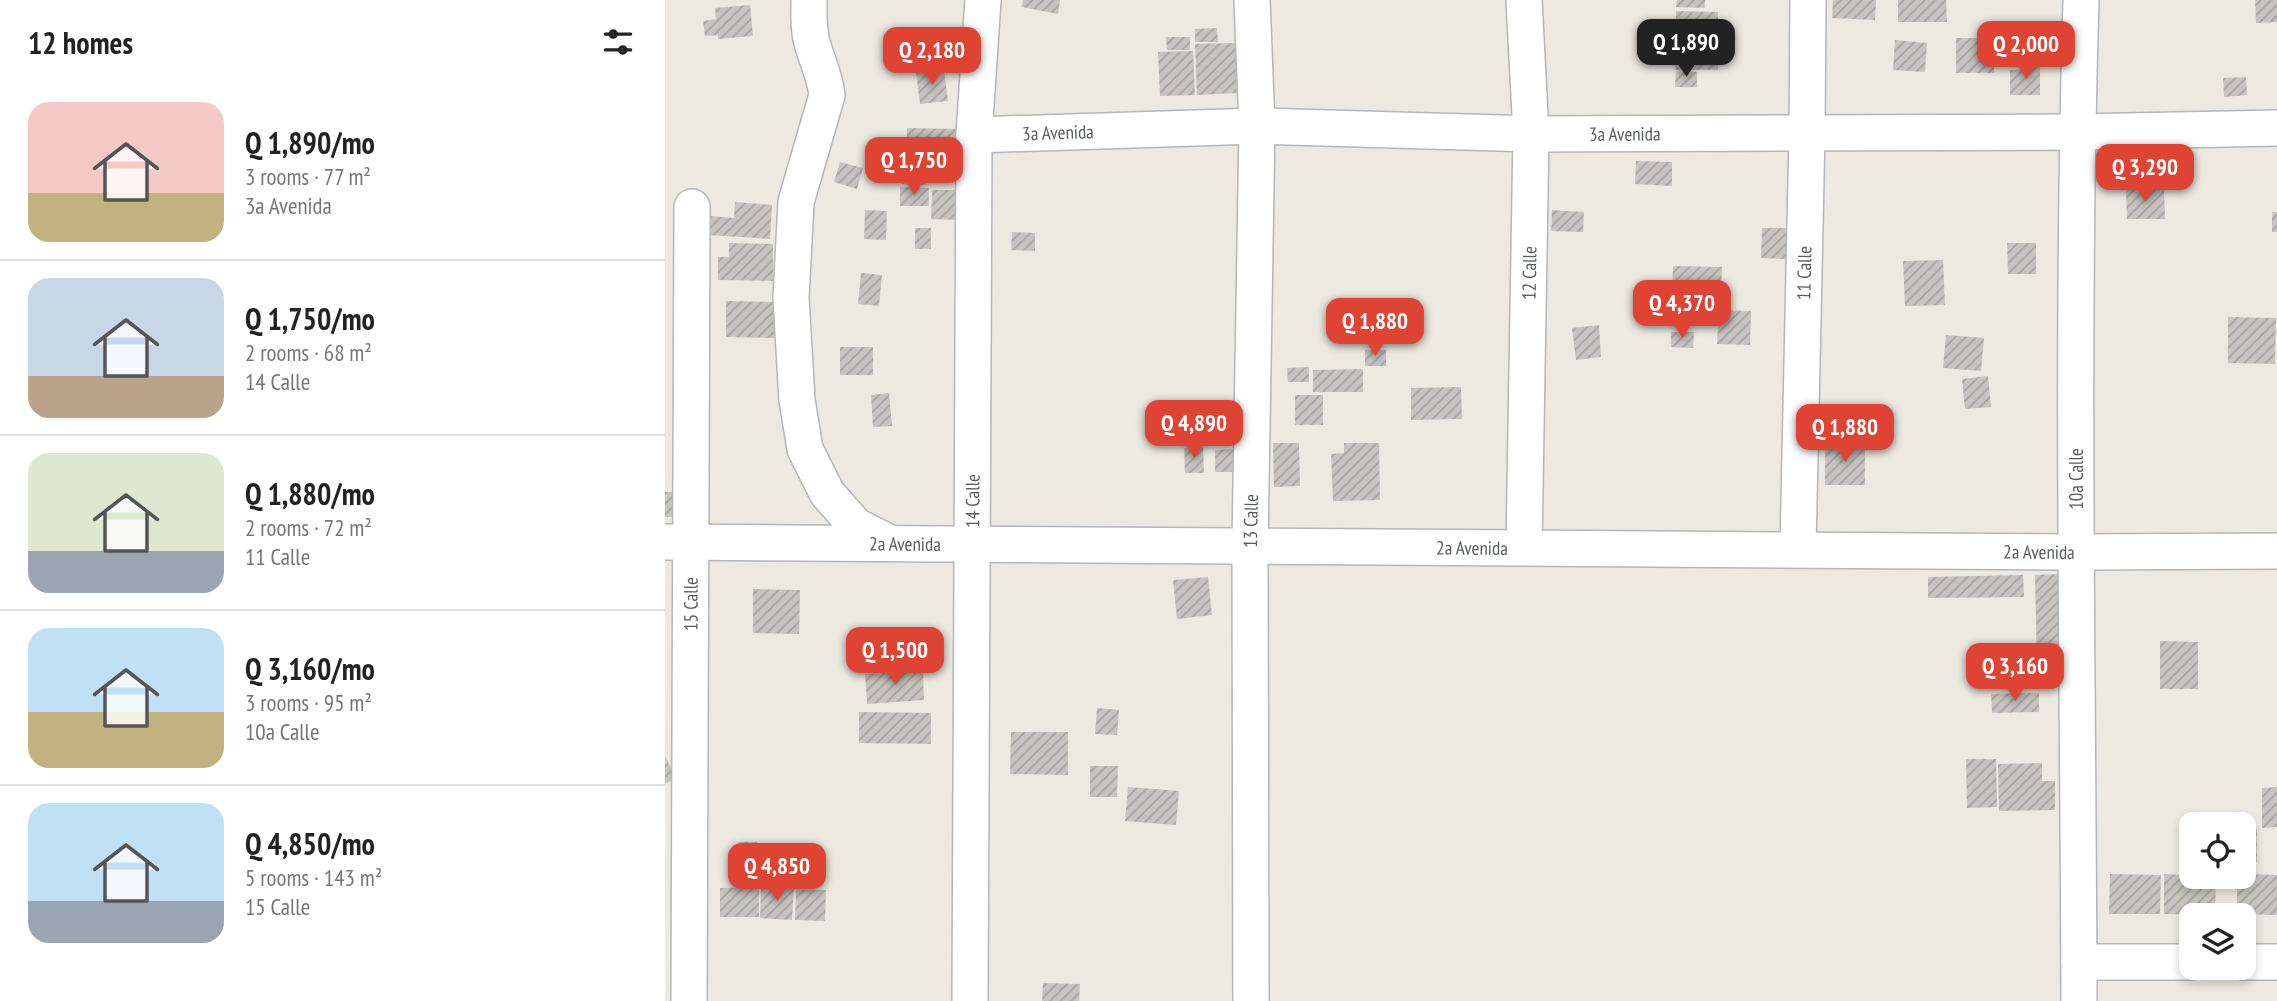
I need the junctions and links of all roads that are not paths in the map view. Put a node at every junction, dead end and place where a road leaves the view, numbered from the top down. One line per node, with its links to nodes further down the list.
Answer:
1 (809, 0): 15 (street)
2 (983, 0): 12 (street, 14 Calle)
3 (1252, 0): 7 (street, 13 Calle)
4 (1524, 0): 11 (street, 12 Calle)
5 (1808, 0): 10 (street, 11 Calle)
6 (2081, 0): 9 (street, 10a Calle)
7 (1257, 126): 11 (street, 3a Avenida); 12 (street, 3a Avenida); 17 (street, 13 Calle)
8 (2277, 128): 9 (street, 3a Avenida)
9 (2077, 132): 10 (street, 3a Avenida); 21 (street, 10a Calle)
10 (1807, 133): 11 (street, 3a Avenida); 19 (street, 11 Calle)
11 (1531, 134): 18 (street, 12 Calle)
12 (974, 135): 16 (street, 14 Calle)
13 (692, 207): 14 (street, 15 Calle)
14 (678, 543): 15 (street, 2a Avenida); 26 (street, 15 Calle)
15 (895, 545): 16 (street, 2a Avenida)
16 (973, 545): 17 (street, 2a Avenida); 27 (street, 14 Calle)
17 (1250, 545): 18 (street, 2a Avenida); 28 (street, 13 Calle)
18 (1524, 547): 19 (street, 2a Avenida)
19 (1798, 548): 21 (street, 2a Avenida)
20 (2277, 551): 21 (street, 2a Avenida)
21 (2075, 552): 22 (street, 10a Calle)
22 (2079, 962): 23 (street); 29 (street, 10a Calle)
23 (2179, 962)
24 (2256, 962): 25 (street)
25 (2277, 962)
26 (689, 1001)
27 (969, 1001)
28 (1251, 1001)
29 (2079, 1001)

